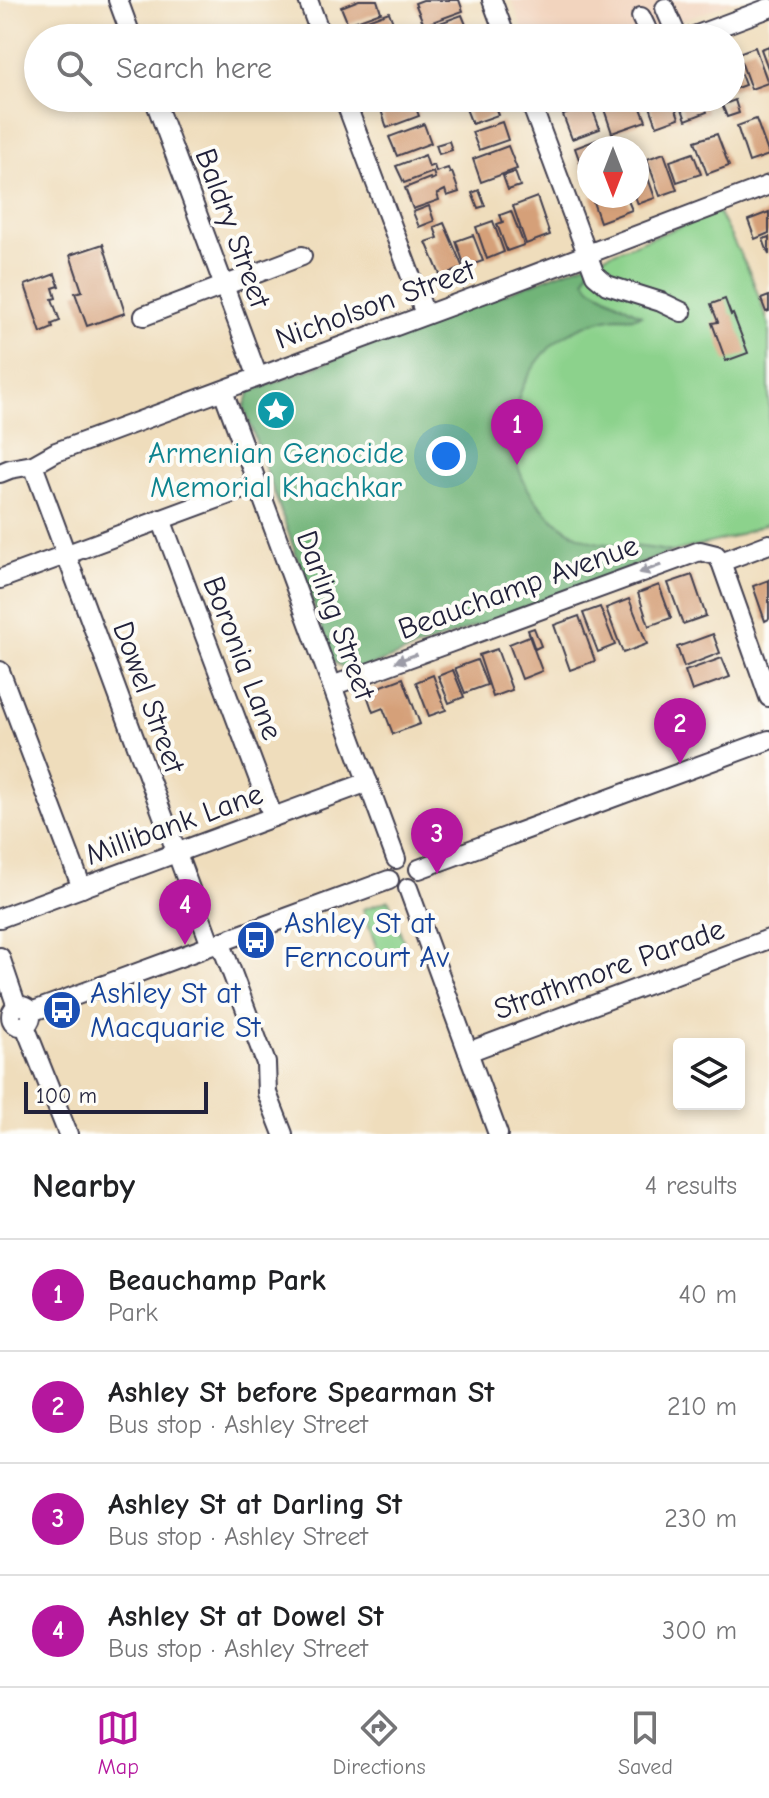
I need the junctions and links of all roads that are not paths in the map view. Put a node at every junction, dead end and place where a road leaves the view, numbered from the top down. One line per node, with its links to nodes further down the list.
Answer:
1 (118, 0): 7 (street)
2 (308, 0): 8 (street)
3 (492, 0): 9 (street)
4 (665, 8): 11 (street)
5 (769, 8): 12 (street)
6 (641, 17): 10 (street)
7 (127, 24)
8 (317, 24)
9 (501, 24)
10 (644, 24)
11 (672, 24)
12 (726, 24)
13 (159, 112): 19 (street, Baldry Street)
14 (349, 112): 21 (street)
15 (535, 112): 17 (street)
16 (769, 185): 17 (street, Nicholson Street)
17 (587, 253): 20 (street); 21 (street, Nicholson Street)
18 (302, 256): 19 (street)
19 (224, 286): 22 (street); 23 (street, Baldry Street)
20 (682, 312)
21 (425, 314): 23 (street, Nicholson Street)
22 (144, 316)
23 (258, 377): 24 (street, Nicholson Street)
24 (223, 391): 25 (street, Nicholson Street); 27 (street, Darling Street)
25 (33, 465): 26 (street, Nicholson Street); 30 (street, Dowel Street)
26 (0, 473)
27 (257, 484): 28 (street); 35 (street, Darling Street)
28 (161, 519): 30 (street); 39 (street, Boronia Lane)
29 (769, 544): 31 (street)
30 (66, 555): 32 (street); 40 (street, Dowel Street)
31 (721, 562): 33 (street); 35 (street, Beauchamp Avenue, one-way to 35)
32 (0, 579)
33 (760, 645): 36 (street)
34 (0, 671): 44 (street)
35 (332, 686): 38 (street, Darling Street)
36 (769, 697)
37 (769, 740): 42 (street)
38 (368, 782): 39 (street, Millibank Lane); 41 (street, Darling Street)
39 (273, 817): 40 (street, Millibank Lane)
40 (177, 852): 44 (street, Millibank Lane); 48 (street, Dowel Street)
41 (396, 859): 42 (street); 43 (street)
42 (419, 869): 45 (street)
43 (389, 880): 45 (street); 48 (street)
44 (82, 888): 46 (street, Millibank Lane)
45 (408, 888): 51 (street)
46 (0, 918)
47 (769, 939): 51 (street, Strathmore Parade)
48 (216, 944): 50 (street); 53 (street, Dowel Street)
49 (0, 957): 50 (street)
50 (17, 1017): 52 (street)
51 (468, 1052): 54 (street)
52 (68, 1134)
53 (283, 1134)
54 (498, 1134)

